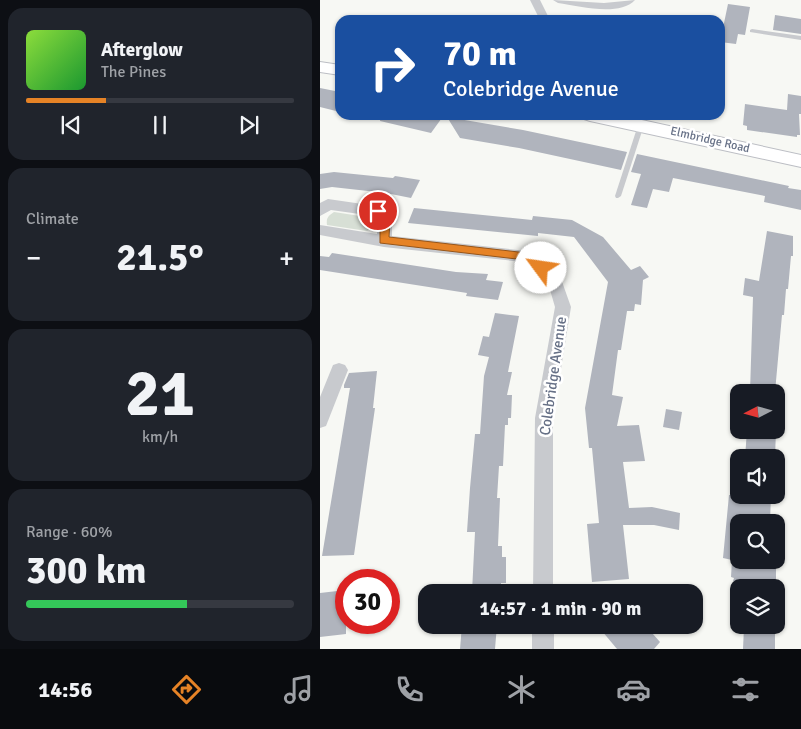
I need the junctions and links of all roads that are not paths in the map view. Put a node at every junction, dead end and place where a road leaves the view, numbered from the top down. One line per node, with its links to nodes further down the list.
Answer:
1 (550, 0): 4 (street)
2 (558, 0): 3 (street)
3 (630, 0)
4 (536, 1): 5 (street)
5 (543, 15)
6 (752, 31): 7 (lane)
7 (801, 38)
8 (320, 67): 9 (street)
9 (335, 69)
10 (616, 120): 11 (street, Elmbridge Road)
11 (641, 125): 12 (street, Elmbridge Road); 13 (lane)
12 (801, 160)
13 (618, 196)
14 (320, 211): 16 (street)
15 (320, 230): 16 (street, Colebridge Avenue)
16 (384, 240): 19 (street, Colebridge Avenue)
17 (339, 370): 18 (street)
18 (320, 420)
19 (543, 584)
20 (543, 634): 21 (street)
21 (543, 649)

